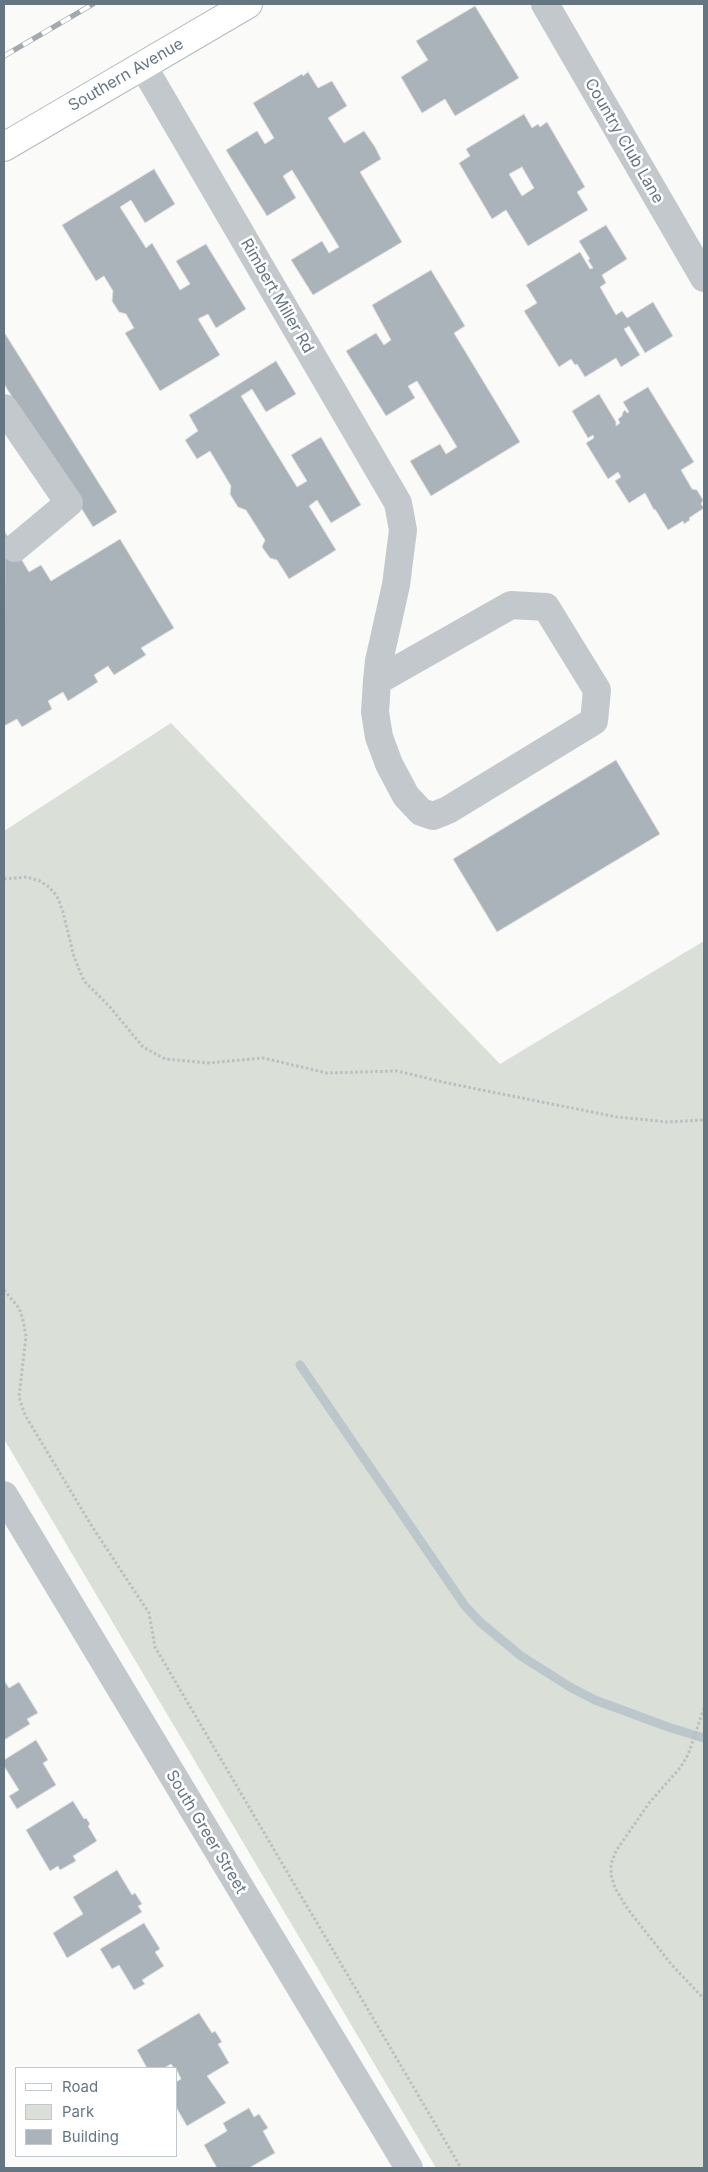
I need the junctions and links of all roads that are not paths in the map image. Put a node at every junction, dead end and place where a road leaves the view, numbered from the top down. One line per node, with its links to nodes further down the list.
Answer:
1 (248, 4): 3 (main road, Southern Avenue)
2 (545, 4): 5 (street, Country Club Lane)
3 (143, 66): 4 (main road, Southern Avenue); 8 (street, Rimbert Miller Rd)
4 (4, 147)
5 (704, 278)
6 (4, 408): 7 (street)
7 (15, 548)
8 (377, 681): 8 (street, Rimbert Miller Rd)
9 (4, 1495): 10 (street, South Greer Street)
10 (409, 2168)

